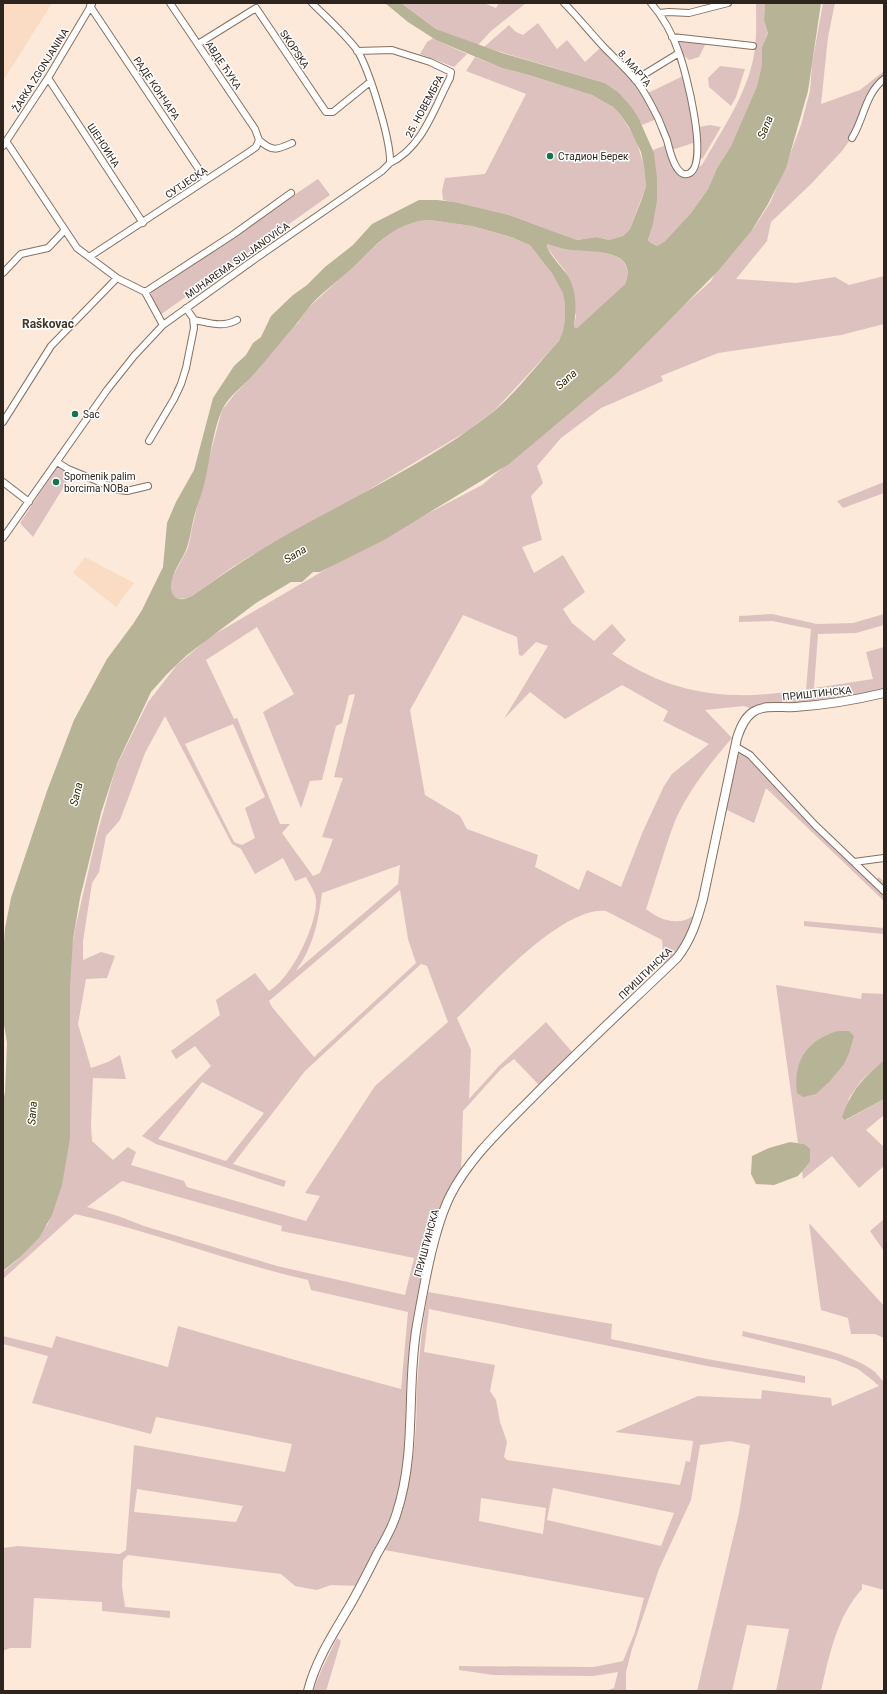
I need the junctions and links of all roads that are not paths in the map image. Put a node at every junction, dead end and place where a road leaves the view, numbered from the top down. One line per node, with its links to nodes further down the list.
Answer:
1 (170, 3): 9 (street, АВДЕ ЋУКА)
2 (312, 3): 11 (street)
3 (564, 3): 15 (street, 8. МАРТА)
4 (651, 3): 7 (street)
5 (728, 3): 7 (street)
6 (92, 5): 13 (street, ŽARKA ZGONJANINA); 22 (street, РАДЕ КОНЧАРА)
7 (659, 13): 8 (street)
8 (672, 37): 10 (street); 12 (street)
9 (198, 44): 16 (street, SKOPSKA); 18 (street, АВДЕ ЋУКА)
10 (753, 46)
11 (357, 51): 16 (street); 21 (street, 25. НОВЕМБРА)
12 (679, 53): 15 (street); 15 (street, 8. МАРТА)
13 (48, 78): 20 (street, ŽARKA ZGONJANINA); 24 (street, ШЕНОИНА)
14 (884, 79): 17 (street)
15 (635, 80)
16 (370, 82): 21 (street)
17 (852, 138)
18 (259, 140): 19 (street); 22 (street, СУТЈЕСКА)
19 (292, 143)
20 (5, 144): 25 (street)
21 (390, 163): 30 (street, MUHAREMA SULJANOVIĆA)
22 (206, 180): 24 (street, СУТЈЕСКА)
23 (291, 193): 29 (street)
24 (143, 223): 26 (street, СУТЈЕСКА)
25 (64, 231): 26 (street); 27 (street)
26 (89, 257): 28 (street)
27 (3, 273)
28 (118, 278): 29 (street); 34 (street)
29 (145, 292): 33 (street)
30 (186, 308): 31 (street); 33 (street, MUHAREMA SULJANOVIĆA)
31 (194, 320): 32 (street); 35 (street)
32 (237, 320)
33 (164, 325): 36 (street, MUHAREMA SULJANOVIĆA)
34 (3, 422)
35 (149, 442)
36 (56, 462): 38 (street); 39 (street, MUHAREMA SULJANOVIĆA)
37 (3, 482): 39 (street)
38 (148, 486)
39 (29, 502): 40 (street, MUHAREMA SULJANOVIĆA)
40 (3, 538)
41 (884, 693): 42 (street, ПРИШТИНСКА)
42 (735, 746): 44 (street); 46 (street, ПРИШТИНСКА)
43 (884, 858): 44 (street)
44 (854, 862): 45 (street)
45 (884, 891)
46 (308, 1691)

